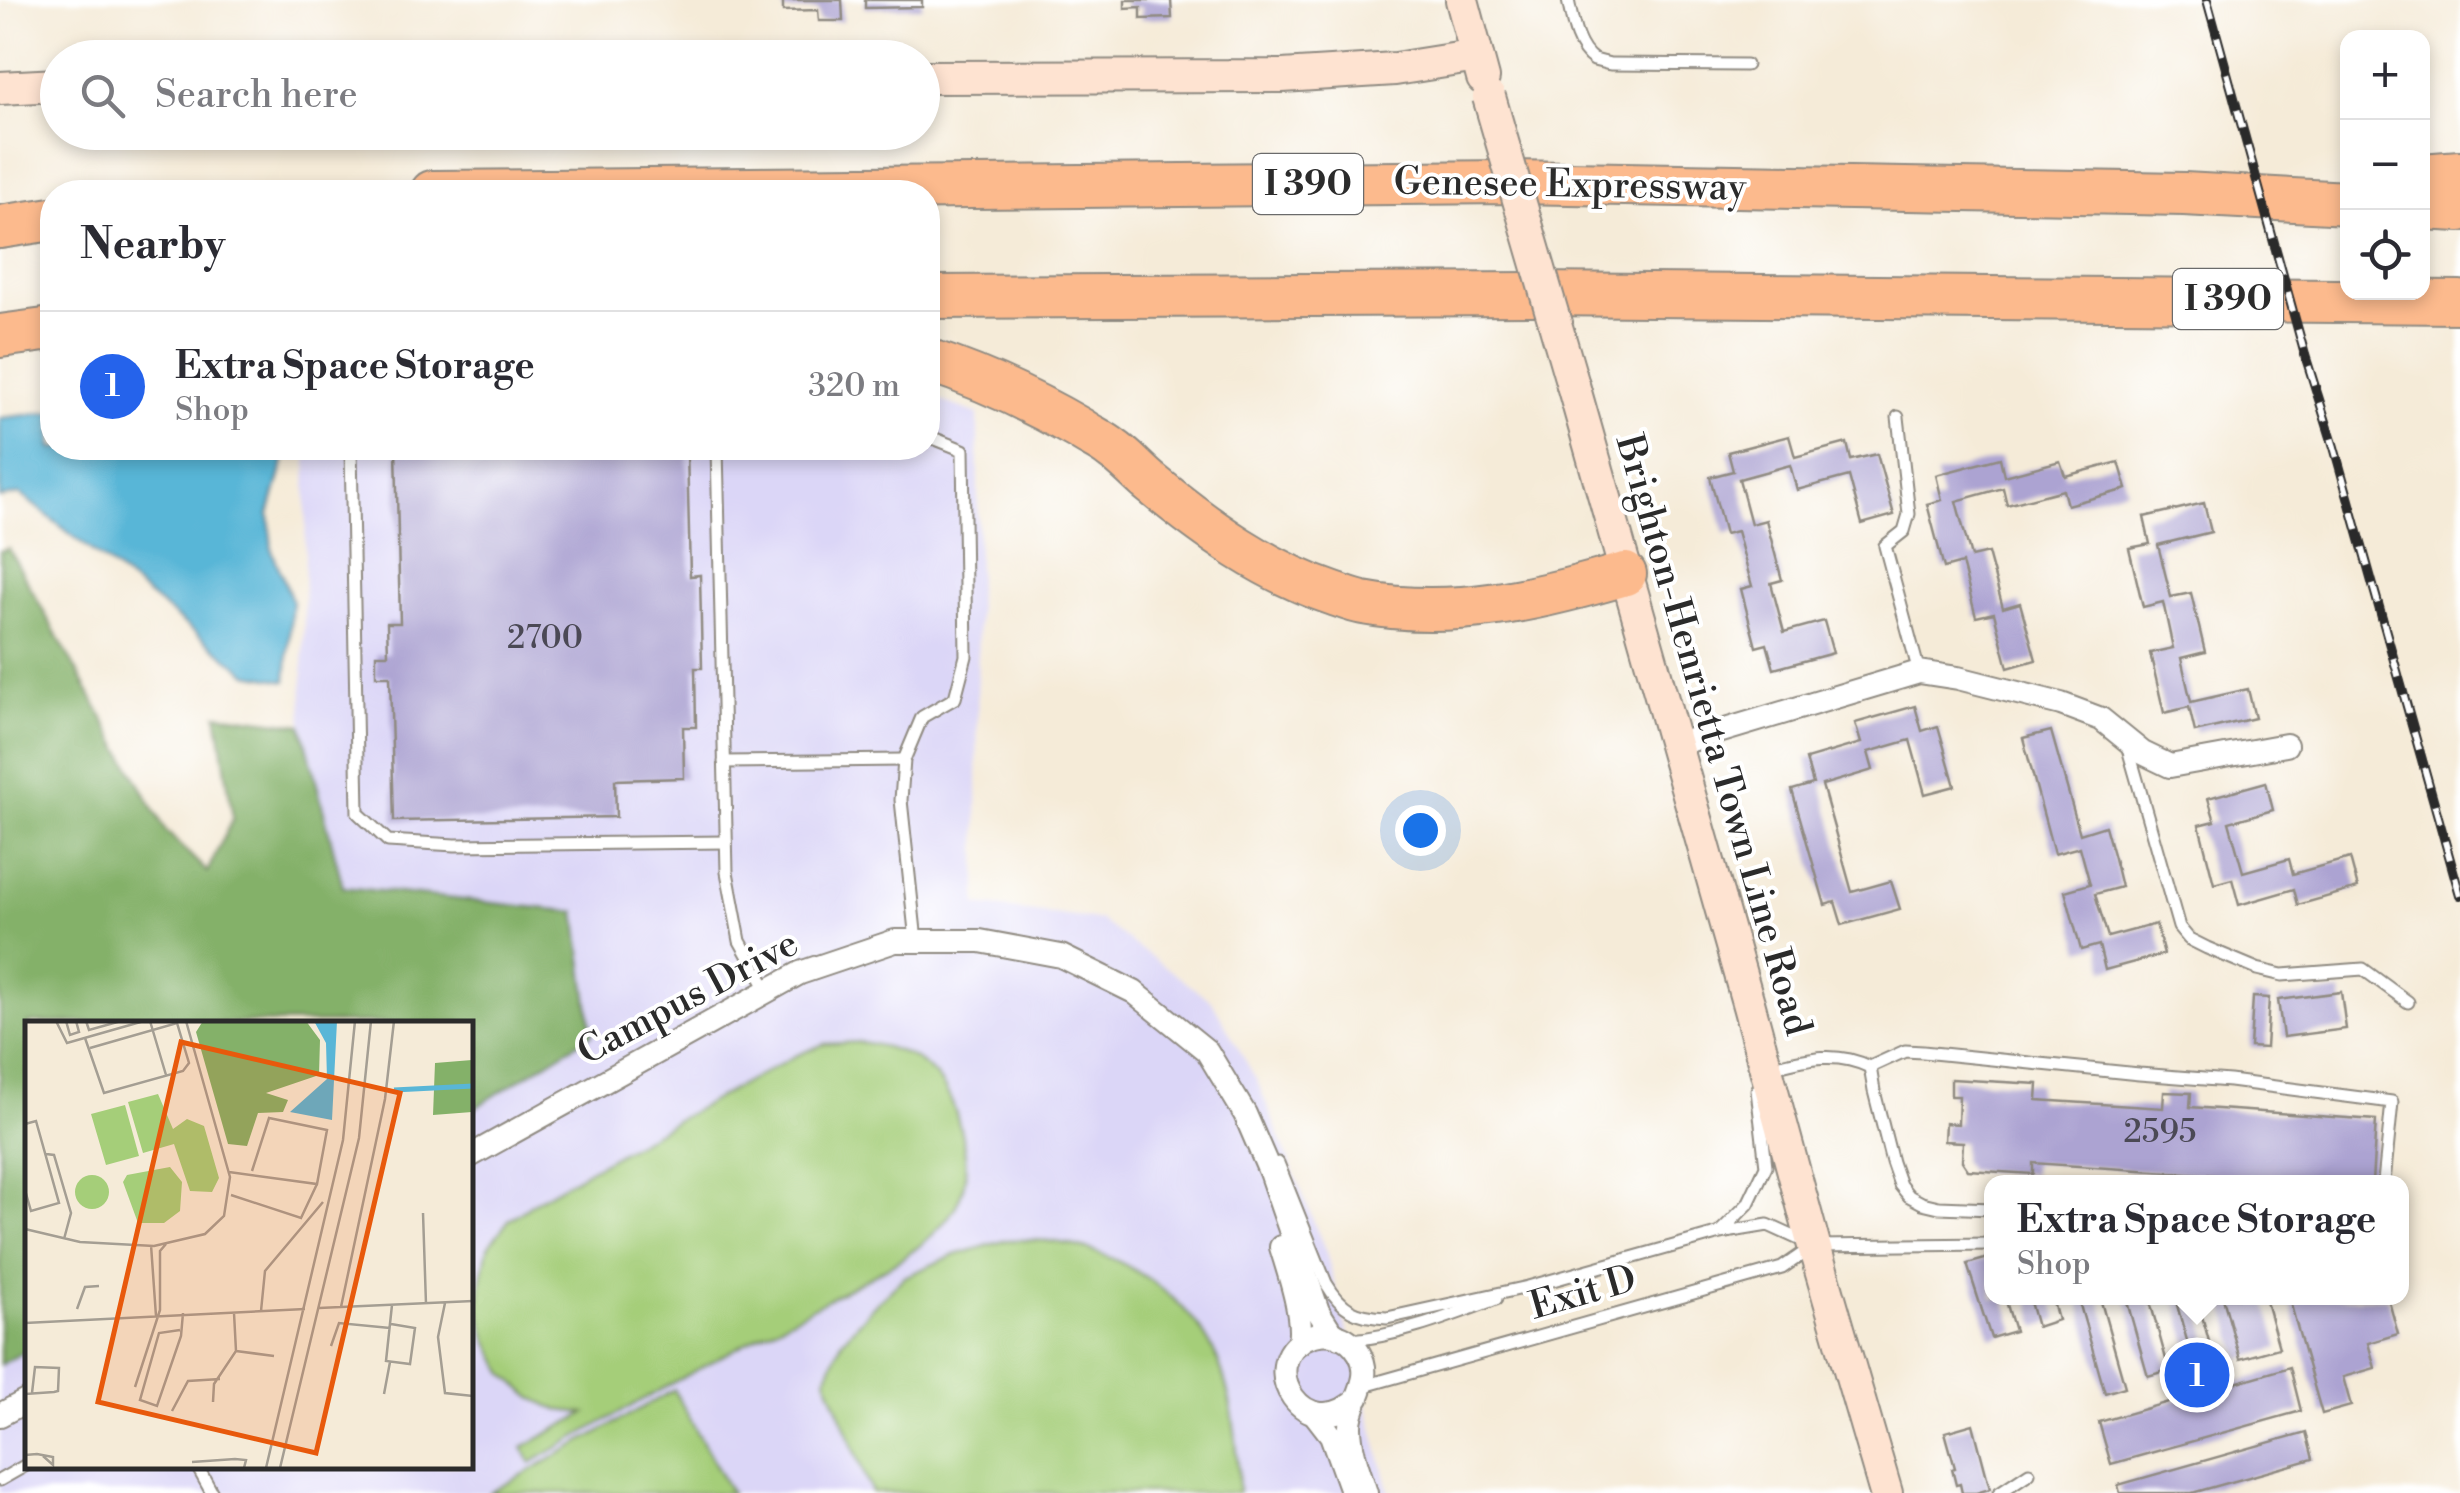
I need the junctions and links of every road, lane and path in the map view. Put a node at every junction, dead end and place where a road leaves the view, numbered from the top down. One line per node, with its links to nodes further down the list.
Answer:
1 (1462, 0): 3 (street, Brighton-Henrietta Town Line Road)
2 (1568, 0): 4 (lane)
3 (1477, 56): 5 (street); 30 (street, Brighton-Henrietta Town Line Road, bridge)
4 (1746, 65)
5 (940, 77)
6 (40, 86): 7 (street)
7 (0, 88)
8 (2460, 172): 9 (highway)
9 (2430, 174)
10 (2340, 182): 12 (highway)
11 (940, 187): 12 (highway, Genesee Expressway / I 390)
12 (2184, 194): 13 (highway, Genesee Expressway / I 390)
13 (2340, 204)
14 (2430, 208): 15 (highway)
15 (2460, 210)
16 (40, 220): 17 (highway)
17 (0, 227)
18 (940, 297): 19 (highway, I 390)
19 (2340, 300)
20 (2341, 300): 21 (highway, I 390); 22 (highway)
21 (2460, 302)
22 (2460, 318)
23 (40, 331): 24 (highway)
24 (0, 336)
25 (940, 364): 30 (highway)
26 (1898, 417): 31 (lane)
27 (940, 441): 35 (lane)
28 (351, 460): 37 (lane)
29 (717, 460): 36 (lane)
30 (1625, 574): 33 (street, Brighton-Henrietta Town Line Road)
31 (1919, 672): 32 (street); 33 (street)
32 (2125, 736): 34 (street); 40 (lane)
33 (1675, 745): 42 (street, Brighton-Henrietta Town Line Road)
34 (2286, 745)
35 (904, 760): 36 (lane); 38 (lane)
36 (724, 762): 37 (lane)
37 (726, 842): 39 (lane)
38 (916, 941): 39 (street, Campus Drive); 43 (street, Campus Drive)
39 (768, 991): 44 (street, Campus Drive)
40 (2408, 1002)
41 (1870, 1066): 42 (lane); 45 (lane); 46 (lane)
42 (1761, 1071): 47 (lane); 49 (street, Brighton-Henrietta Town Line Road)
43 (1244, 1114): 50 (lane); 51 (street, Campus Drive); 52 (street, Campus Drive)
44 (472, 1155)
45 (2385, 1175)
46 (1984, 1209)
47 (1720, 1232): 49 (lane); 50 (lane)
48 (1984, 1244): 49 (lane)
49 (1814, 1246): 53 (lane, Exit D); 62 (street, Brighton-Henrietta Town Line Road)
50 (1528, 1286): 51 (lane)
51 (1344, 1338): 52 (street); 53 (street)
52 (1299, 1342): 55 (street)
53 (1361, 1392): 55 (street); 61 (street)
54 (25, 1402): 56 (street)
55 (1314, 1413): 60 (street)
56 (0, 1415)
57 (197, 1468): 59 (lane)
58 (2029, 1473): 63 (lane)
59 (212, 1493)
60 (1351, 1493)
61 (1366, 1493)
62 (1886, 1493)
63 (1999, 1493)

